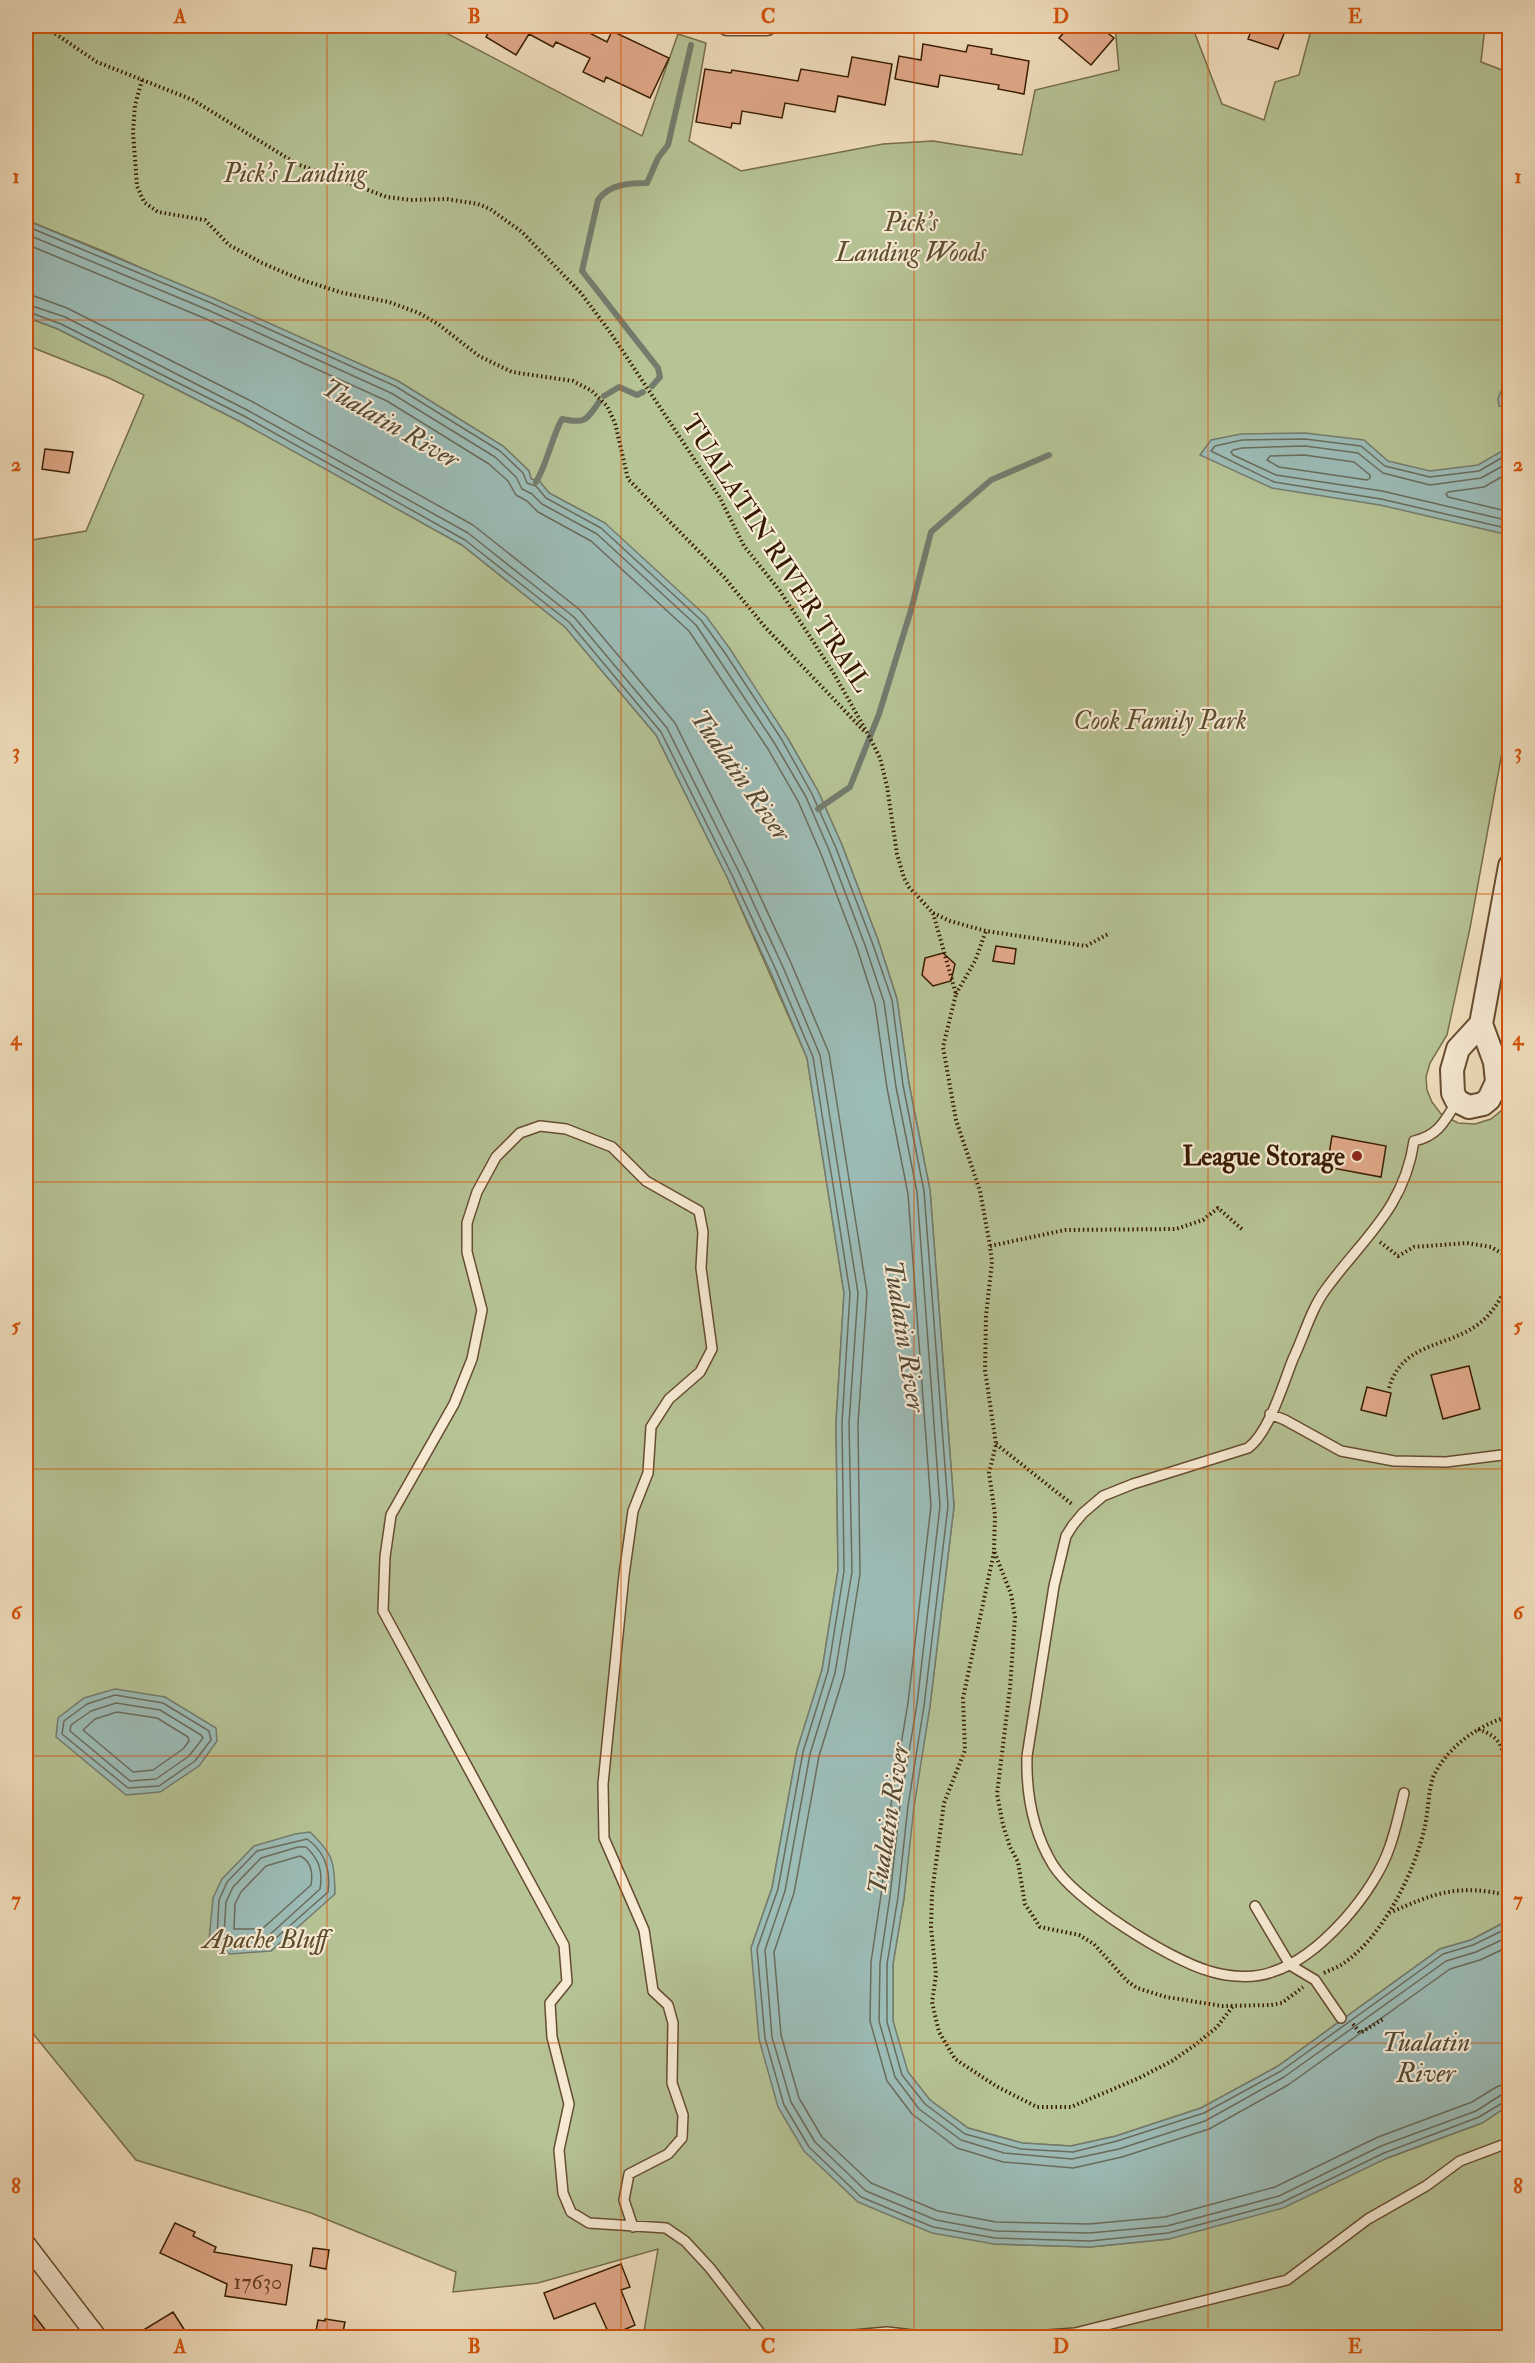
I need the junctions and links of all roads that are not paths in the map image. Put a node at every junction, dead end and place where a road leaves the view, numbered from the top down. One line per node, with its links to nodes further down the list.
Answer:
1 (727, 26): 2 (street)
2 (767, 26)
3 (1509, 866): 4 (street)
4 (1481, 1024): 5 (street); 5 (street)
5 (1457, 1101): 6 (lane)
6 (1270, 1414): 7 (lane); 10 (lane)
7 (1509, 1454)
8 (1404, 1793): 10 (lane)
9 (1255, 1906): 10 (lane)
10 (1290, 1965): 11 (lane)
11 (1345, 2018)
12 (1509, 2146): 19 (lane)
13 (633, 2227): 13 (lane); 16 (lane)
14 (26, 2244): 15 (street)
15 (98, 2337)
16 (764, 2337)
17 (820, 2337): 18 (lane)
18 (938, 2337)
19 (1005, 2337)

